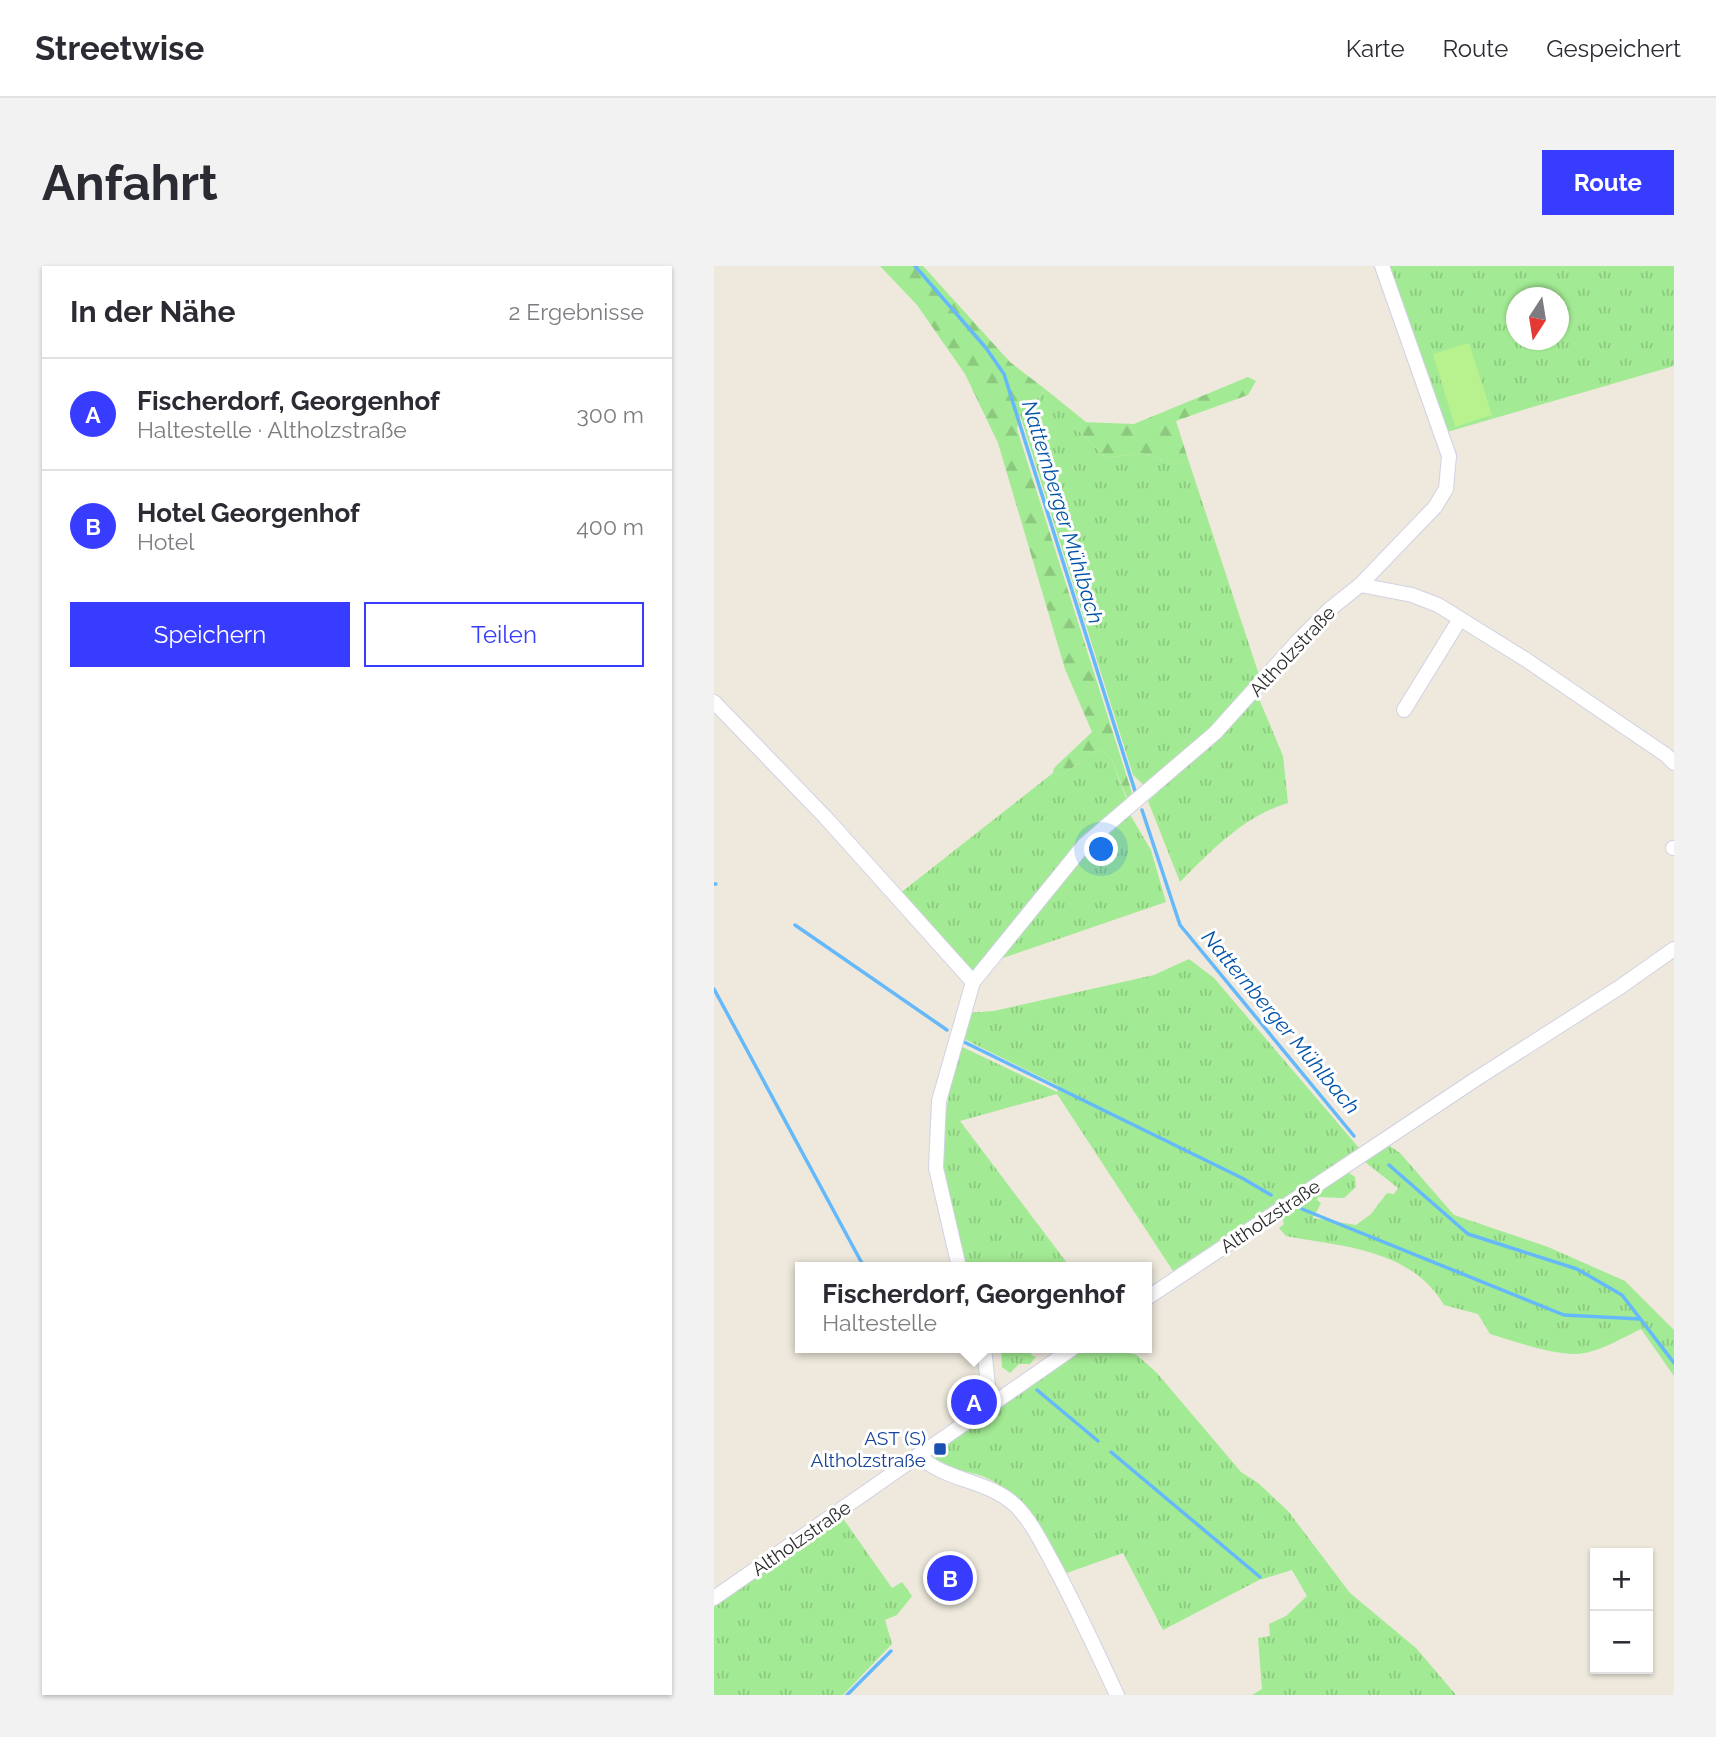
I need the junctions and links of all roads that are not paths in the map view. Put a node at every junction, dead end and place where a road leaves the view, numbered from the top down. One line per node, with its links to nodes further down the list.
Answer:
1 (1382, 266): 2 (street, Altholzstraße)
2 (1360, 584): 3 (street); 8 (street, Altholzstraße)
3 (1460, 619): 5 (street); 6 (street)
4 (714, 702): 8 (street)
5 (1404, 710)
6 (1674, 764)
7 (1674, 949): 10 (street, Altholzstraße)
8 (973, 982): 9 (street, Altholzstraße)
9 (958, 1262)
10 (1152, 1295)
11 (985, 1353): 13 (street)
12 (1066, 1353): 13 (street, Altholzstraße)
13 (990, 1404): 14 (street, Altholzstraße)
14 (918, 1455): 15 (street, Altholzstraße); 16 (street)
15 (714, 1598)
16 (1117, 1695)

